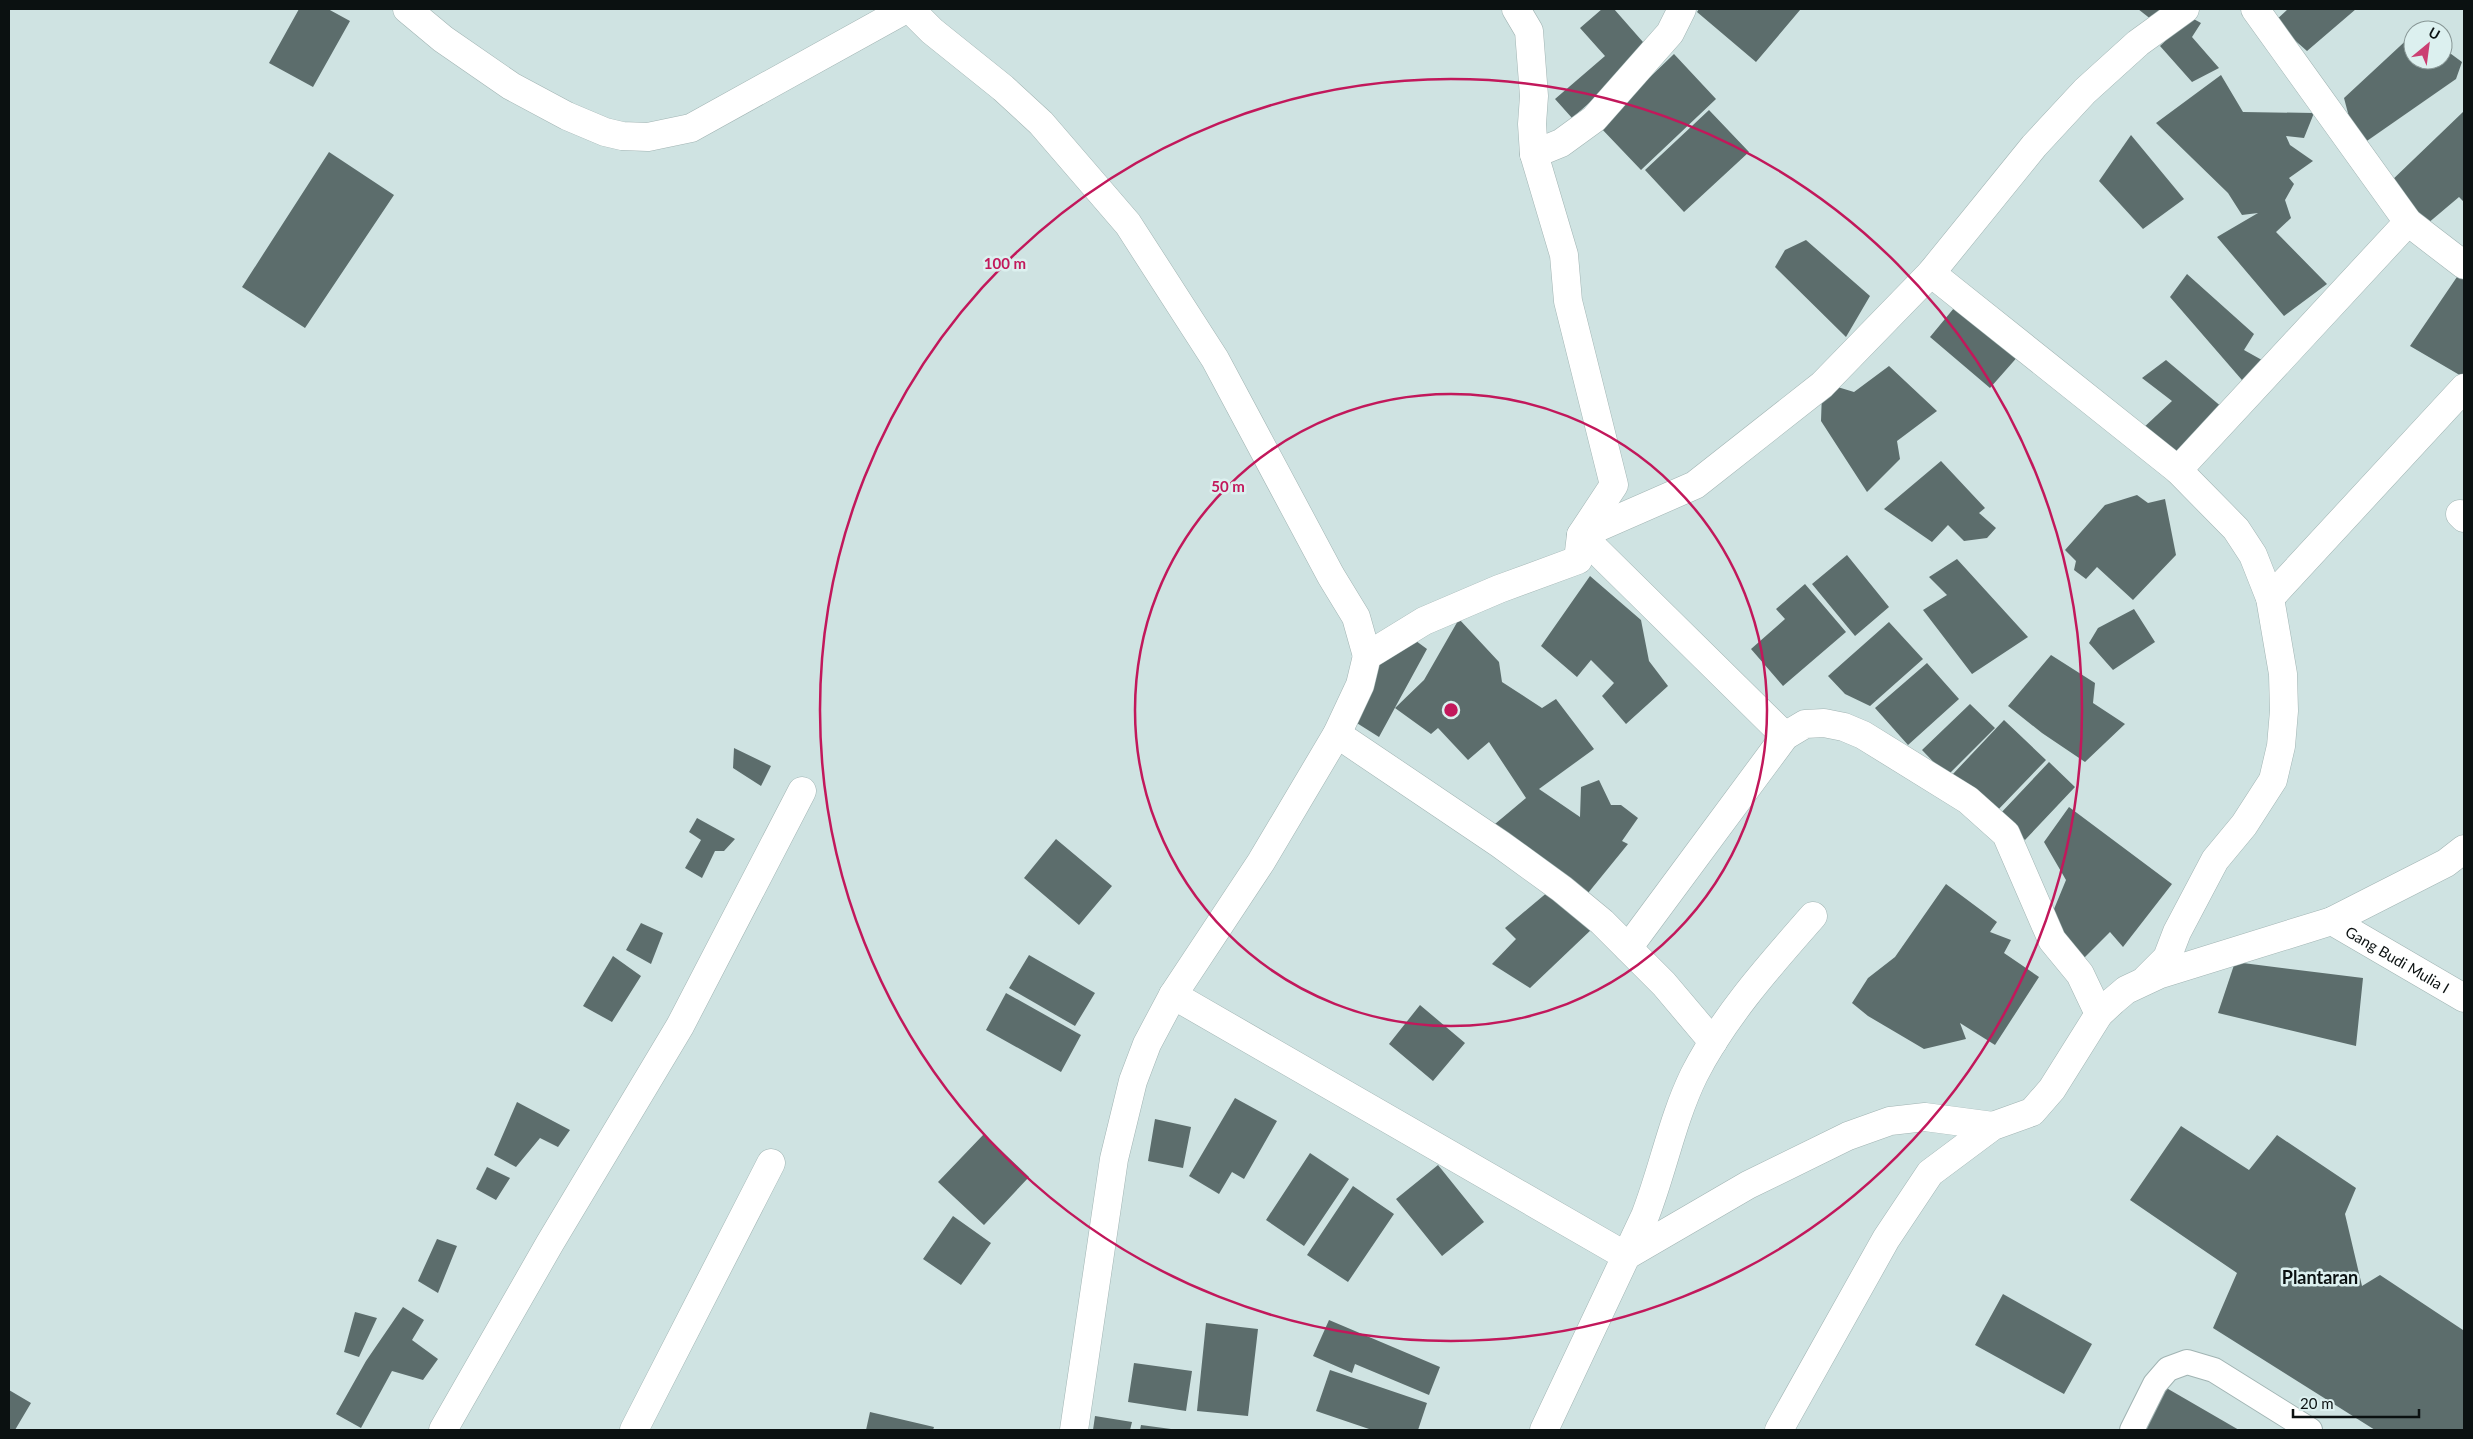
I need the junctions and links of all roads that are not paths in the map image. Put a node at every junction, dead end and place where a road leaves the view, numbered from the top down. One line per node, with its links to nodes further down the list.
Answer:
1 (407, 9): 2 (street)
2 (906, 9)
3 (910, 9): 16 (street)
4 (1516, 9): 8 (street)
5 (1682, 9): 8 (street)
6 (2185, 9): 11 (street)
7 (2256, 9): 9 (street)
8 (1534, 154): 14 (street)
9 (2408, 222): 10 (street); 13 (street)
10 (2464, 265)
11 (1931, 274): 13 (street); 14 (street)
12 (2464, 388): 15 (street)
13 (2178, 470): 15 (street)
14 (1581, 535): 16 (street); 18 (street)
15 (2270, 598): 24 (street)
16 (1368, 656): 17 (street)
17 (1337, 734): 23 (street); 25 (street)
18 (1785, 736): 23 (street); 27 (street)
19 (802, 791): 32 (street)
20 (2458, 861): 22 (street)
21 (1813, 916): 28 (street)
22 (2332, 921): 24 (street); 26 (street, Gang Budi Mulia I)
23 (1628, 948): 28 (street)
24 (2143, 982): 27 (street)
25 (1173, 995): 31 (street); 34 (street)
26 (2464, 998)
27 (2099, 1014): 29 (street)
28 (1713, 1042): 31 (street)
29 (1993, 1126): 31 (street); 36 (street)
30 (771, 1163): 33 (street)
31 (1626, 1256): 35 (street)
32 (443, 1430)
33 (634, 1430)
34 (1074, 1430)
35 (1544, 1430)
36 (1779, 1430)
37 (2132, 1430): 38 (lane)
38 (2310, 1430)

